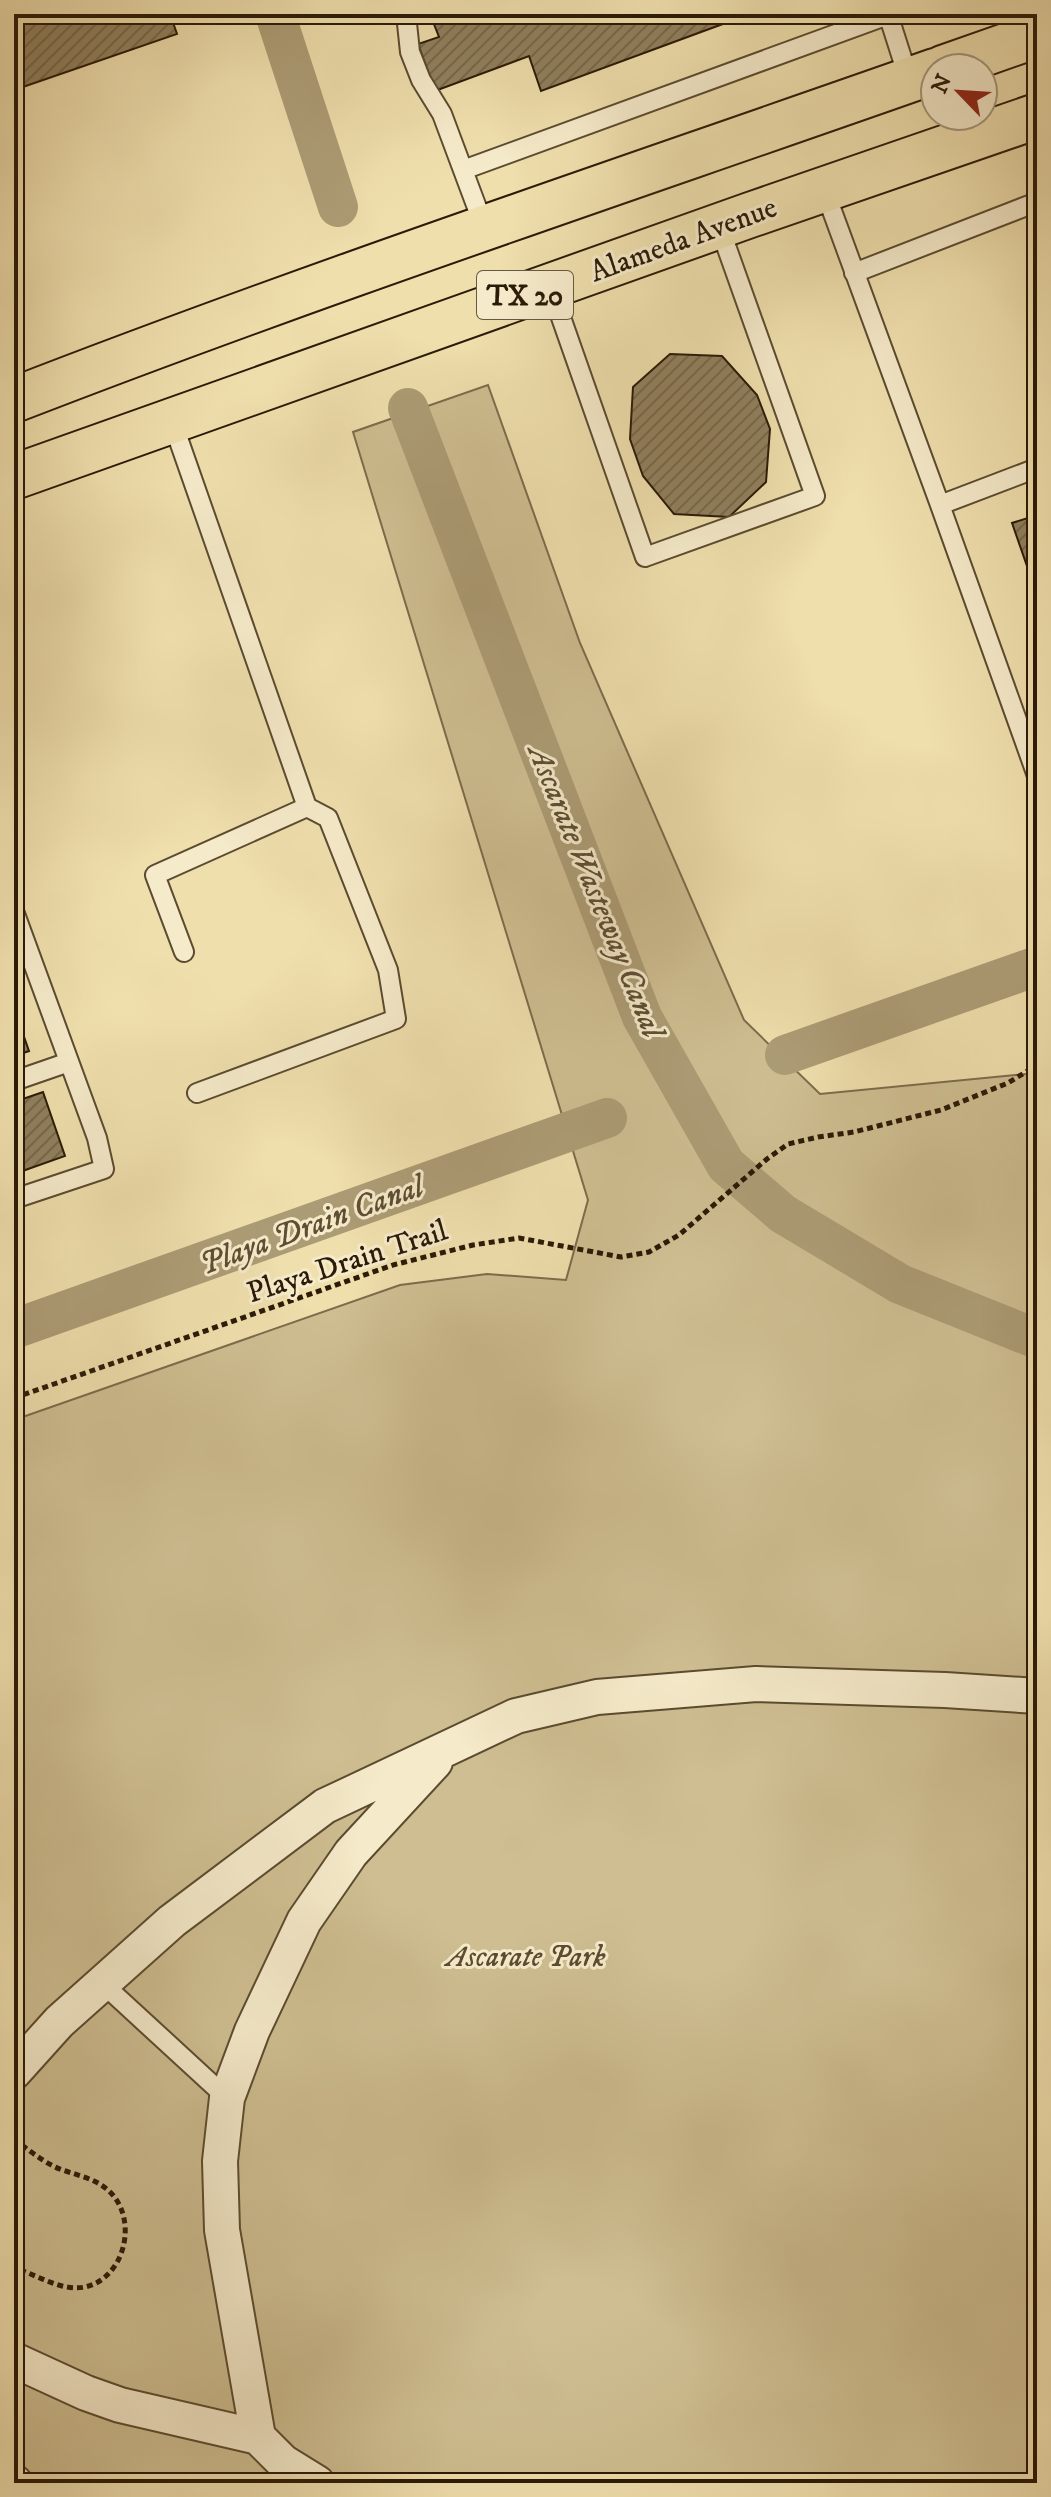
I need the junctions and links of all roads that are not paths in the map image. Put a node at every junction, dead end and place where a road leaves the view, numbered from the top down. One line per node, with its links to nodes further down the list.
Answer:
1 (406, 14): 8 (lane)
2 (888, 15): 5 (lane); 8 (lane)
3 (1037, 35): 4 (main road, TX 20)
4 (989, 52)
5 (919, 59)
6 (919, 77): 12 (main road, TX 20)
7 (1037, 116): 9 (main road, Alameda Avenue / TX 20)
8 (463, 170): 12 (lane)
9 (824, 189): 11 (main road, Alameda Avenue / TX 20); 13 (lane)
10 (1037, 202): 13 (lane)
11 (719, 226): 14 (main road, Alameda Avenue / TX 20); 14 (lane)
12 (485, 229): 15 (main road, TX 20)
13 (854, 273): 19 (lane)
14 (550, 286): 16 (main road, Alameda Avenue / TX 20)
15 (15, 397)
16 (172, 421): 18 (main road, Alameda Avenue / TX 20); 21 (lane)
17 (1037, 468): 19 (lane)
18 (14, 477)
19 (940, 505): 20 (lane)
20 (1037, 776)
21 (307, 807): 23 (lane); 27 (lane)
22 (14, 911): 24 (lane)
23 (184, 952)
24 (21, 954): 25 (lane)
25 (69, 1062): 26 (lane); 28 (lane)
26 (14, 1081)
27 (197, 1093)
28 (14, 1199)
29 (1037, 1696): 30 (street)
30 (446, 1750): 31 (street); 33 (street)
31 (102, 1983): 32 (street); 33 (lane)
32 (14, 2072)
33 (227, 2098): 35 (street)
34 (14, 2360): 35 (street)
35 (258, 2437): 36 (street)
36 (317, 2483)

